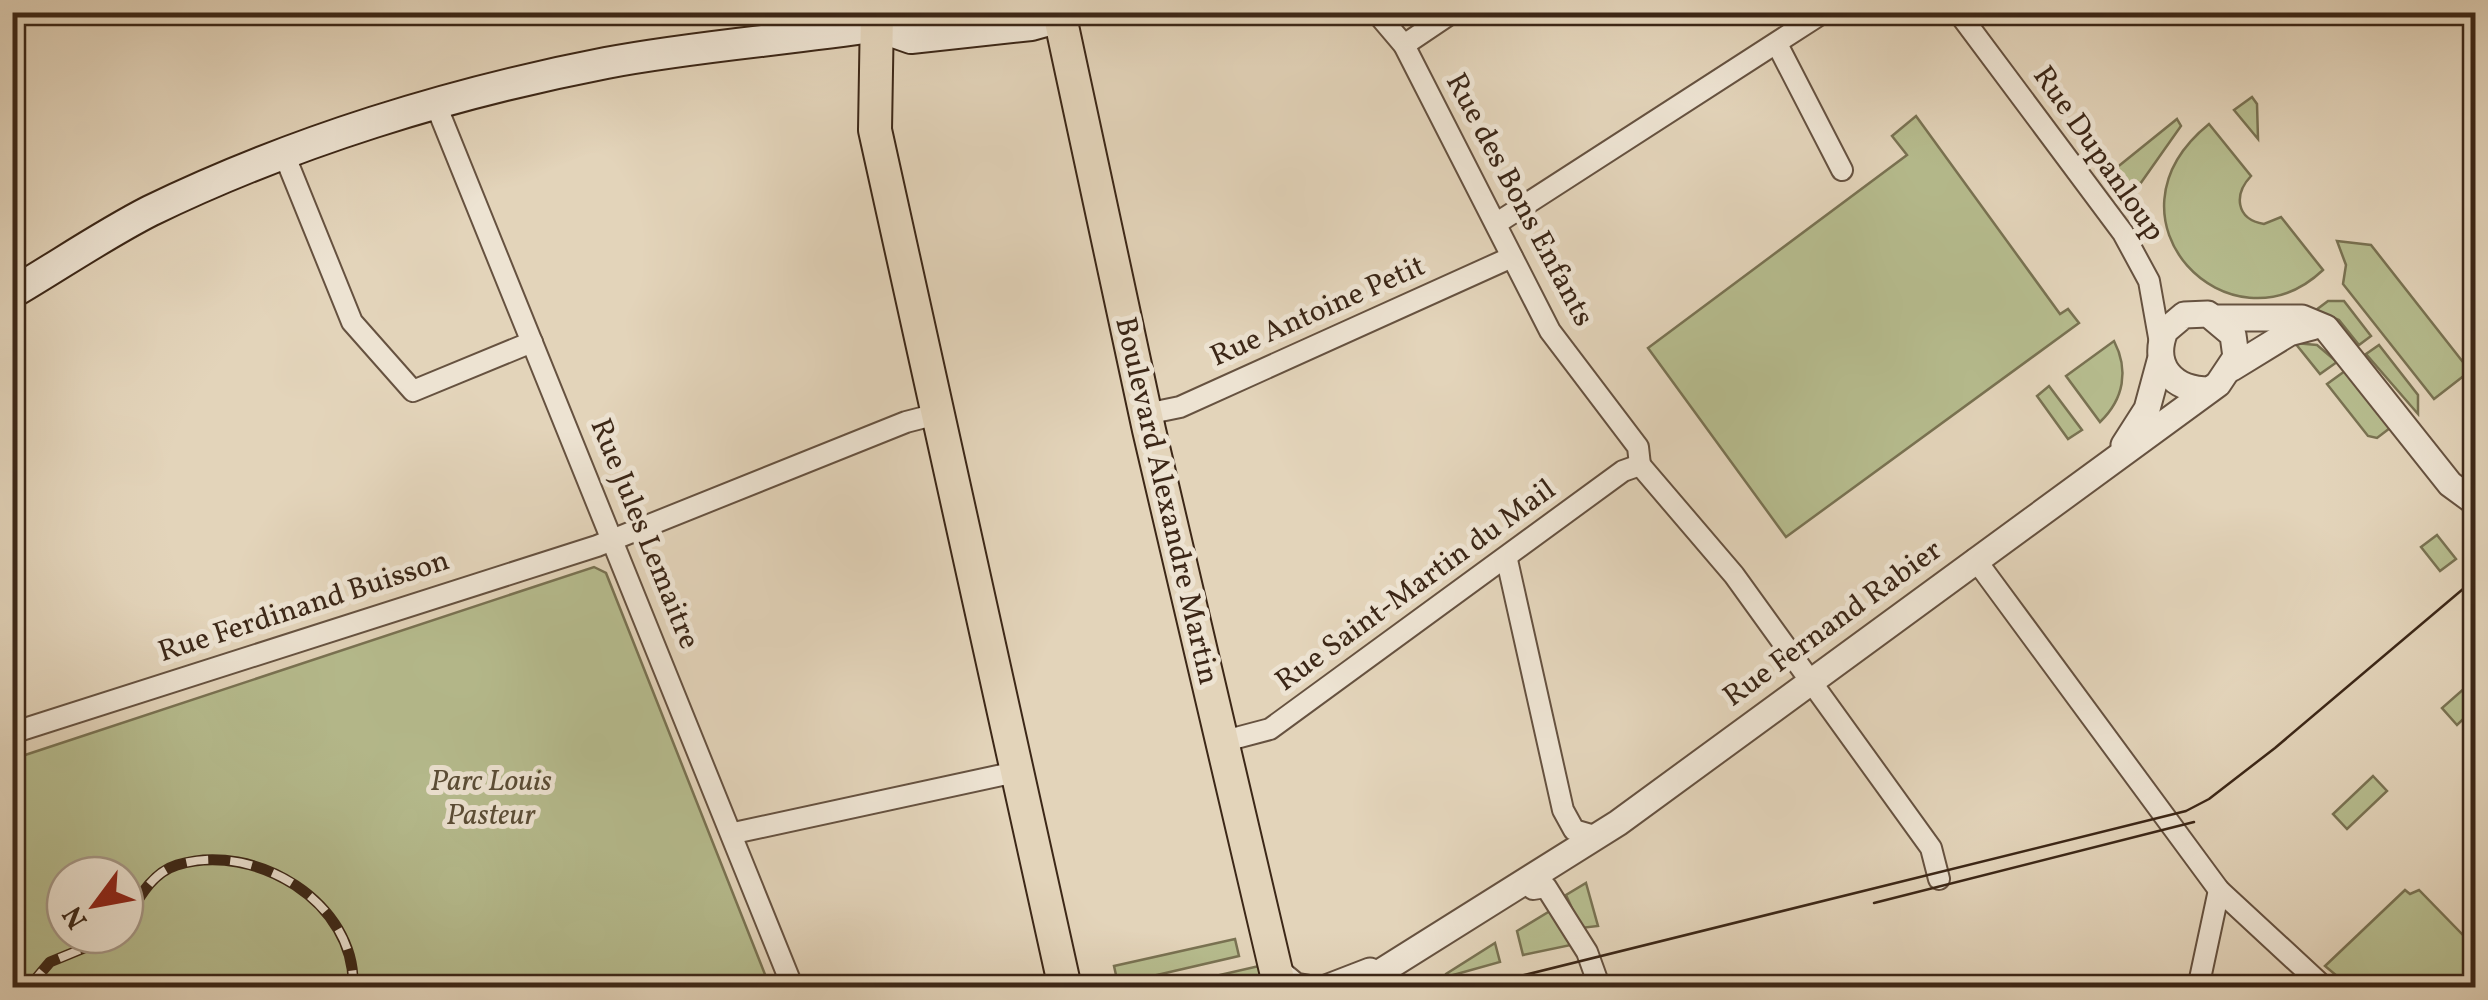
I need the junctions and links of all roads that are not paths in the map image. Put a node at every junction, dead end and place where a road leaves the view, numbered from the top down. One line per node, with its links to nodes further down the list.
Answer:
1 (908, 12): 7 (main road)
2 (1057, 12): 7 (main road); 23 (main road, Boulevard Alexandre Martin)
3 (1376, 12): 9 (street, Rue des Bons Enfants)
4 (1453, 12): 9 (street)
5 (1824, 12): 8 (street)
6 (1958, 12): 19 (street, Rue Dupanloup)
7 (877, 19): 10 (main road); 22 (main road)
8 (1777, 44): 12 (street); 13 (street)
9 (1404, 45): 13 (street, Rue des Bons Enfants)
10 (436, 105): 11 (main road); 18 (street, Rue Jules Lemaitre)
11 (284, 154): 15 (main road); 18 (street)
12 (1842, 170)
13 (1497, 223): 14 (street, Rue des Bons Enfants)
14 (1512, 256): 23 (street, Rue Antoine Petit); 24 (street, Rue des Bons Enfants)
15 (12, 292)
16 (2218, 318): 17 (street); 19 (street); 20 (street)
17 (2317, 326): 20 (street); 26 (street)
18 (532, 342): 27 (street, Rue Jules Lemaitre)
19 (2160, 352): 21 (street); 25 (street, Rue Fernand Rabier)
20 (2232, 368): 21 (street)
21 (2209, 390): 25 (street, Rue Fernand Rabier)
22 (937, 414): 27 (street, Rue Ferdinand Buisson); 33 (main road)
23 (1146, 414): 32 (main road, Boulevard Alexandre Martin)
24 (1639, 456): 29 (street, Rue Saint-Martin du Mail); 30 (street, Rue des Bons Enfants)
25 (2107, 464): 28 (street, Rue Fernand Rabier)
26 (2476, 503)
27 (614, 539): 31 (street, Rue Ferdinand Buisson); 34 (street, Rue Jules Lemaitre)
28 (1975, 559): 30 (street, Rue Fernand Rabier); 38 (street)
29 (1506, 560): 32 (street, Rue Saint-Martin du Mail); 35 (street)
30 (1810, 681): 35 (street, Rue Fernand Rabier); 36 (street, Rue des Bons Enfants)
31 (12, 733)
32 (1221, 742): 39 (main road, Boulevard Alexandre Martin)
33 (1016, 772): 34 (street); 41 (main road)
34 (734, 833): 40 (street, Rue Jules Lemaitre)
35 (1586, 833): 37 (street); 43 (street); 44 (street)
36 (1939, 878)
37 (1539, 888): 45 (street); 46 (street)
38 (2219, 890): 47 (street); 48 (street)
39 (1279, 980): 42 (street)
40 (793, 988)
41 (1065, 988)
42 (1308, 988)
43 (1326, 988)
44 (1355, 988)
45 (1378, 988)
46 (1600, 988)
47 (2198, 988)
48 (2325, 988)

